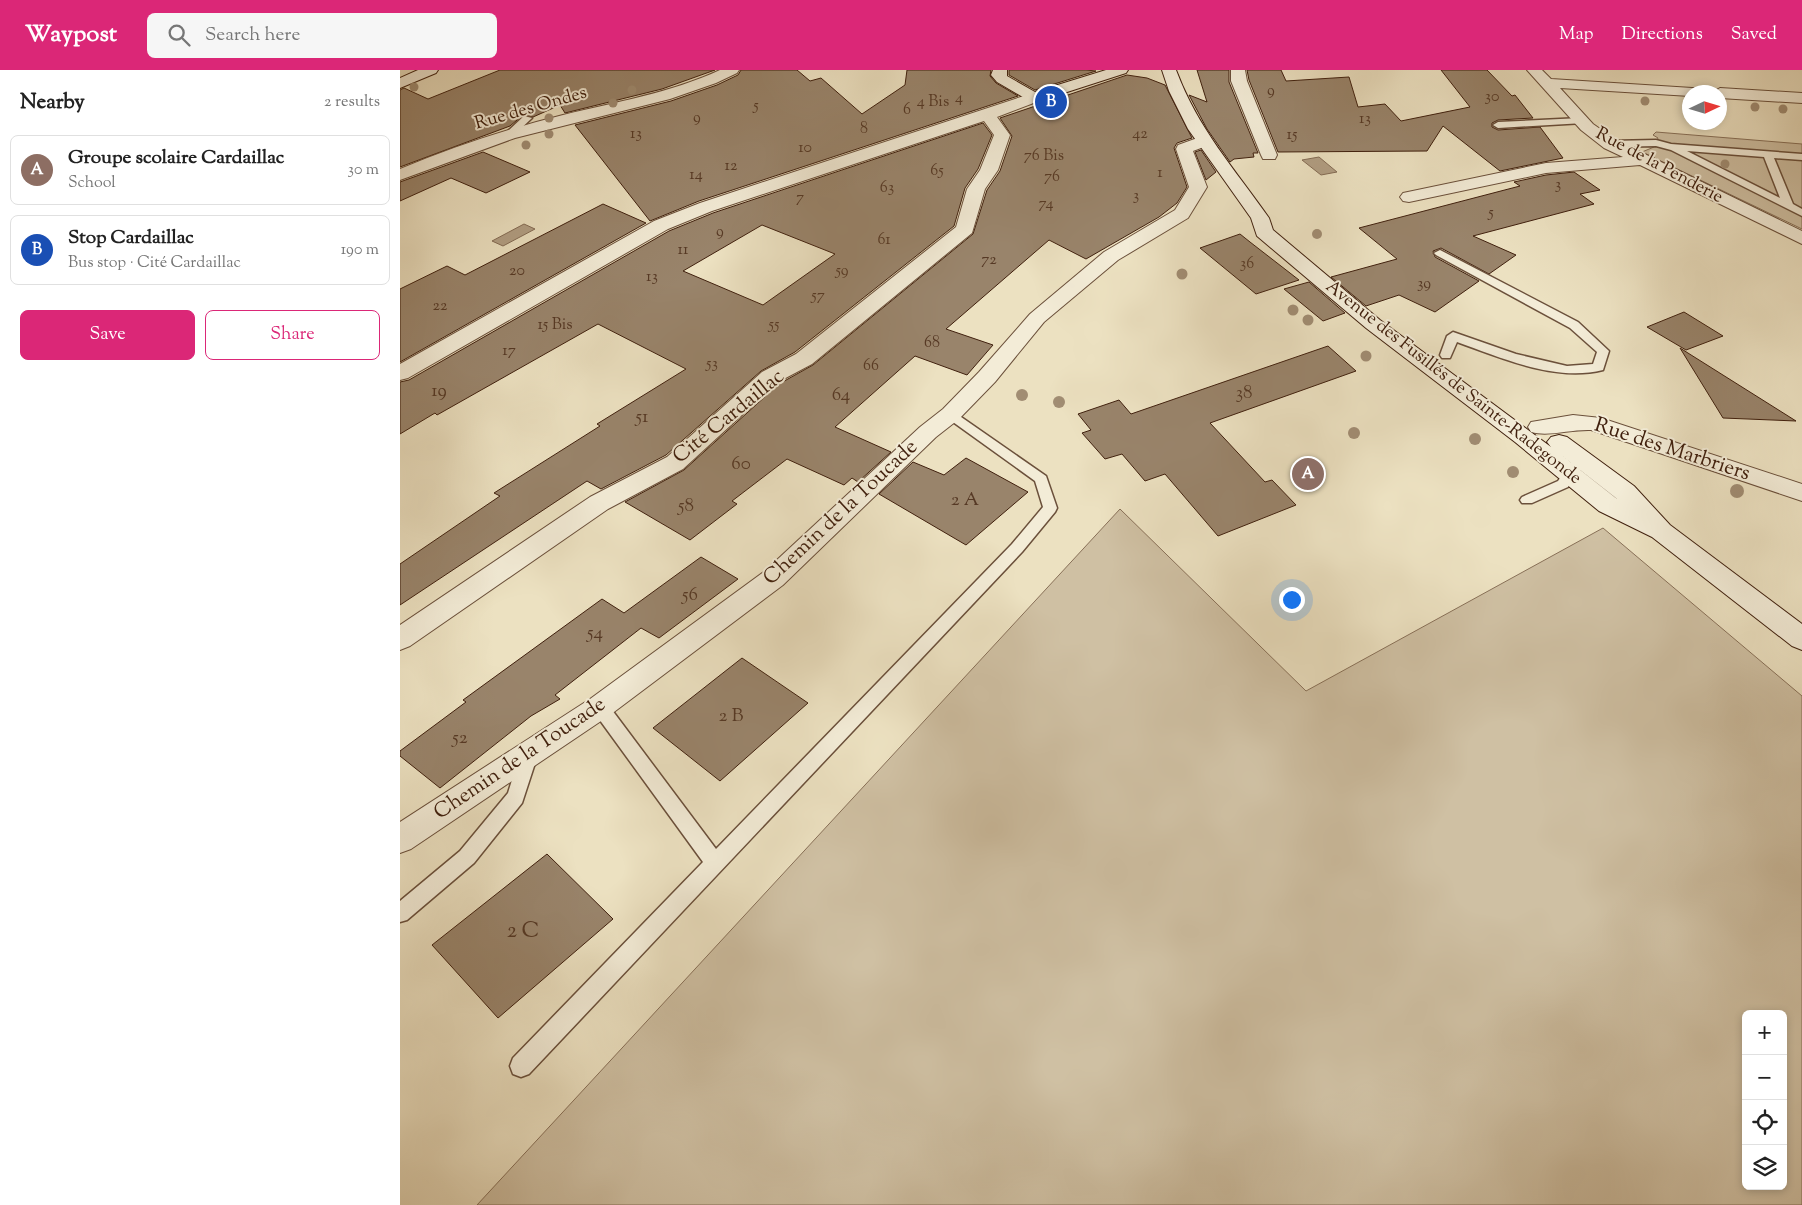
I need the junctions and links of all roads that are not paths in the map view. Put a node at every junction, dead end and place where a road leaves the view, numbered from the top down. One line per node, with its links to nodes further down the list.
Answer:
1 (431, 70): 8 (street)
2 (732, 70): 22 (street, Rue des Ondes)
3 (1000, 70): 12 (street)
4 (1121, 70): 12 (street)
5 (1169, 70): 23 (street, Avenue des Fusillés de Sainte-Radegonde)
6 (1238, 70): 26 (street)
7 (1539, 77): 9 (street); 14 (street, Rue de la Penderie)
8 (400, 83)
9 (1656, 90): 10 (street); 15 (street)
10 (1682, 91)
11 (1727, 94): 13 (street)
12 (1033, 98): 18 (street)
13 (1802, 98)
14 (1562, 102): 16 (street); 20 (street, Rue de la Penderie)
15 (1610, 102)
16 (1582, 103)
17 (1596, 112): 20 (street)
18 (987, 115): 37 (street); 43 (street, Cité Cardaillac)
19 (527, 118): 22 (lane)
20 (1584, 124): 21 (lane); 24 (street, Rue de la Penderie)
21 (1498, 125)
22 (510, 134): 30 (street, Rue des Ondes)
23 (1203, 141): 36 (street, Avenue des Fusillés de Sainte-Radegonde); 38 (street, Chemin de la Toucade)
24 (1610, 144): 25 (lane); 29 (street, Rue de la Penderie)
25 (1671, 147): 27 (lane); 32 (lane)
26 (1269, 154)
27 (1768, 155): 28 (lane); 32 (lane)
28 (1802, 158)
29 (1644, 160): 31 (street); 34 (street, Rue de la Penderie)
30 (400, 175)
31 (1408, 197)
32 (1789, 207): 33 (lane)
33 (1802, 213)
34 (1802, 238)
35 (1440, 253): 36 (lane)
36 (1439, 362): 39 (street, Avenue des Fusillés de Sainte-Radegonde)
37 (400, 372)
38 (951, 414): 45 (street, Chemin de la Toucade); 48 (lane)
39 (1531, 432): 40 (street, Avenue des Fusillés de Sainte-Radegonde); 41 (street, Rue des Marbriers)
40 (1575, 467): 42 (lane); 44 (street, Avenue des Fusillés de Sainte-Radegonde)
41 (1802, 493)
42 (1527, 500)
43 (400, 639)
44 (1802, 639)
45 (600, 707): 46 (street, Chemin de la Toucade); 48 (lane)
46 (530, 752): 47 (street, Chemin de la Toucade); 49 (lane)
47 (400, 839)
48 (715, 862): 50 (lane)
49 (400, 914)
50 (521, 1066)

